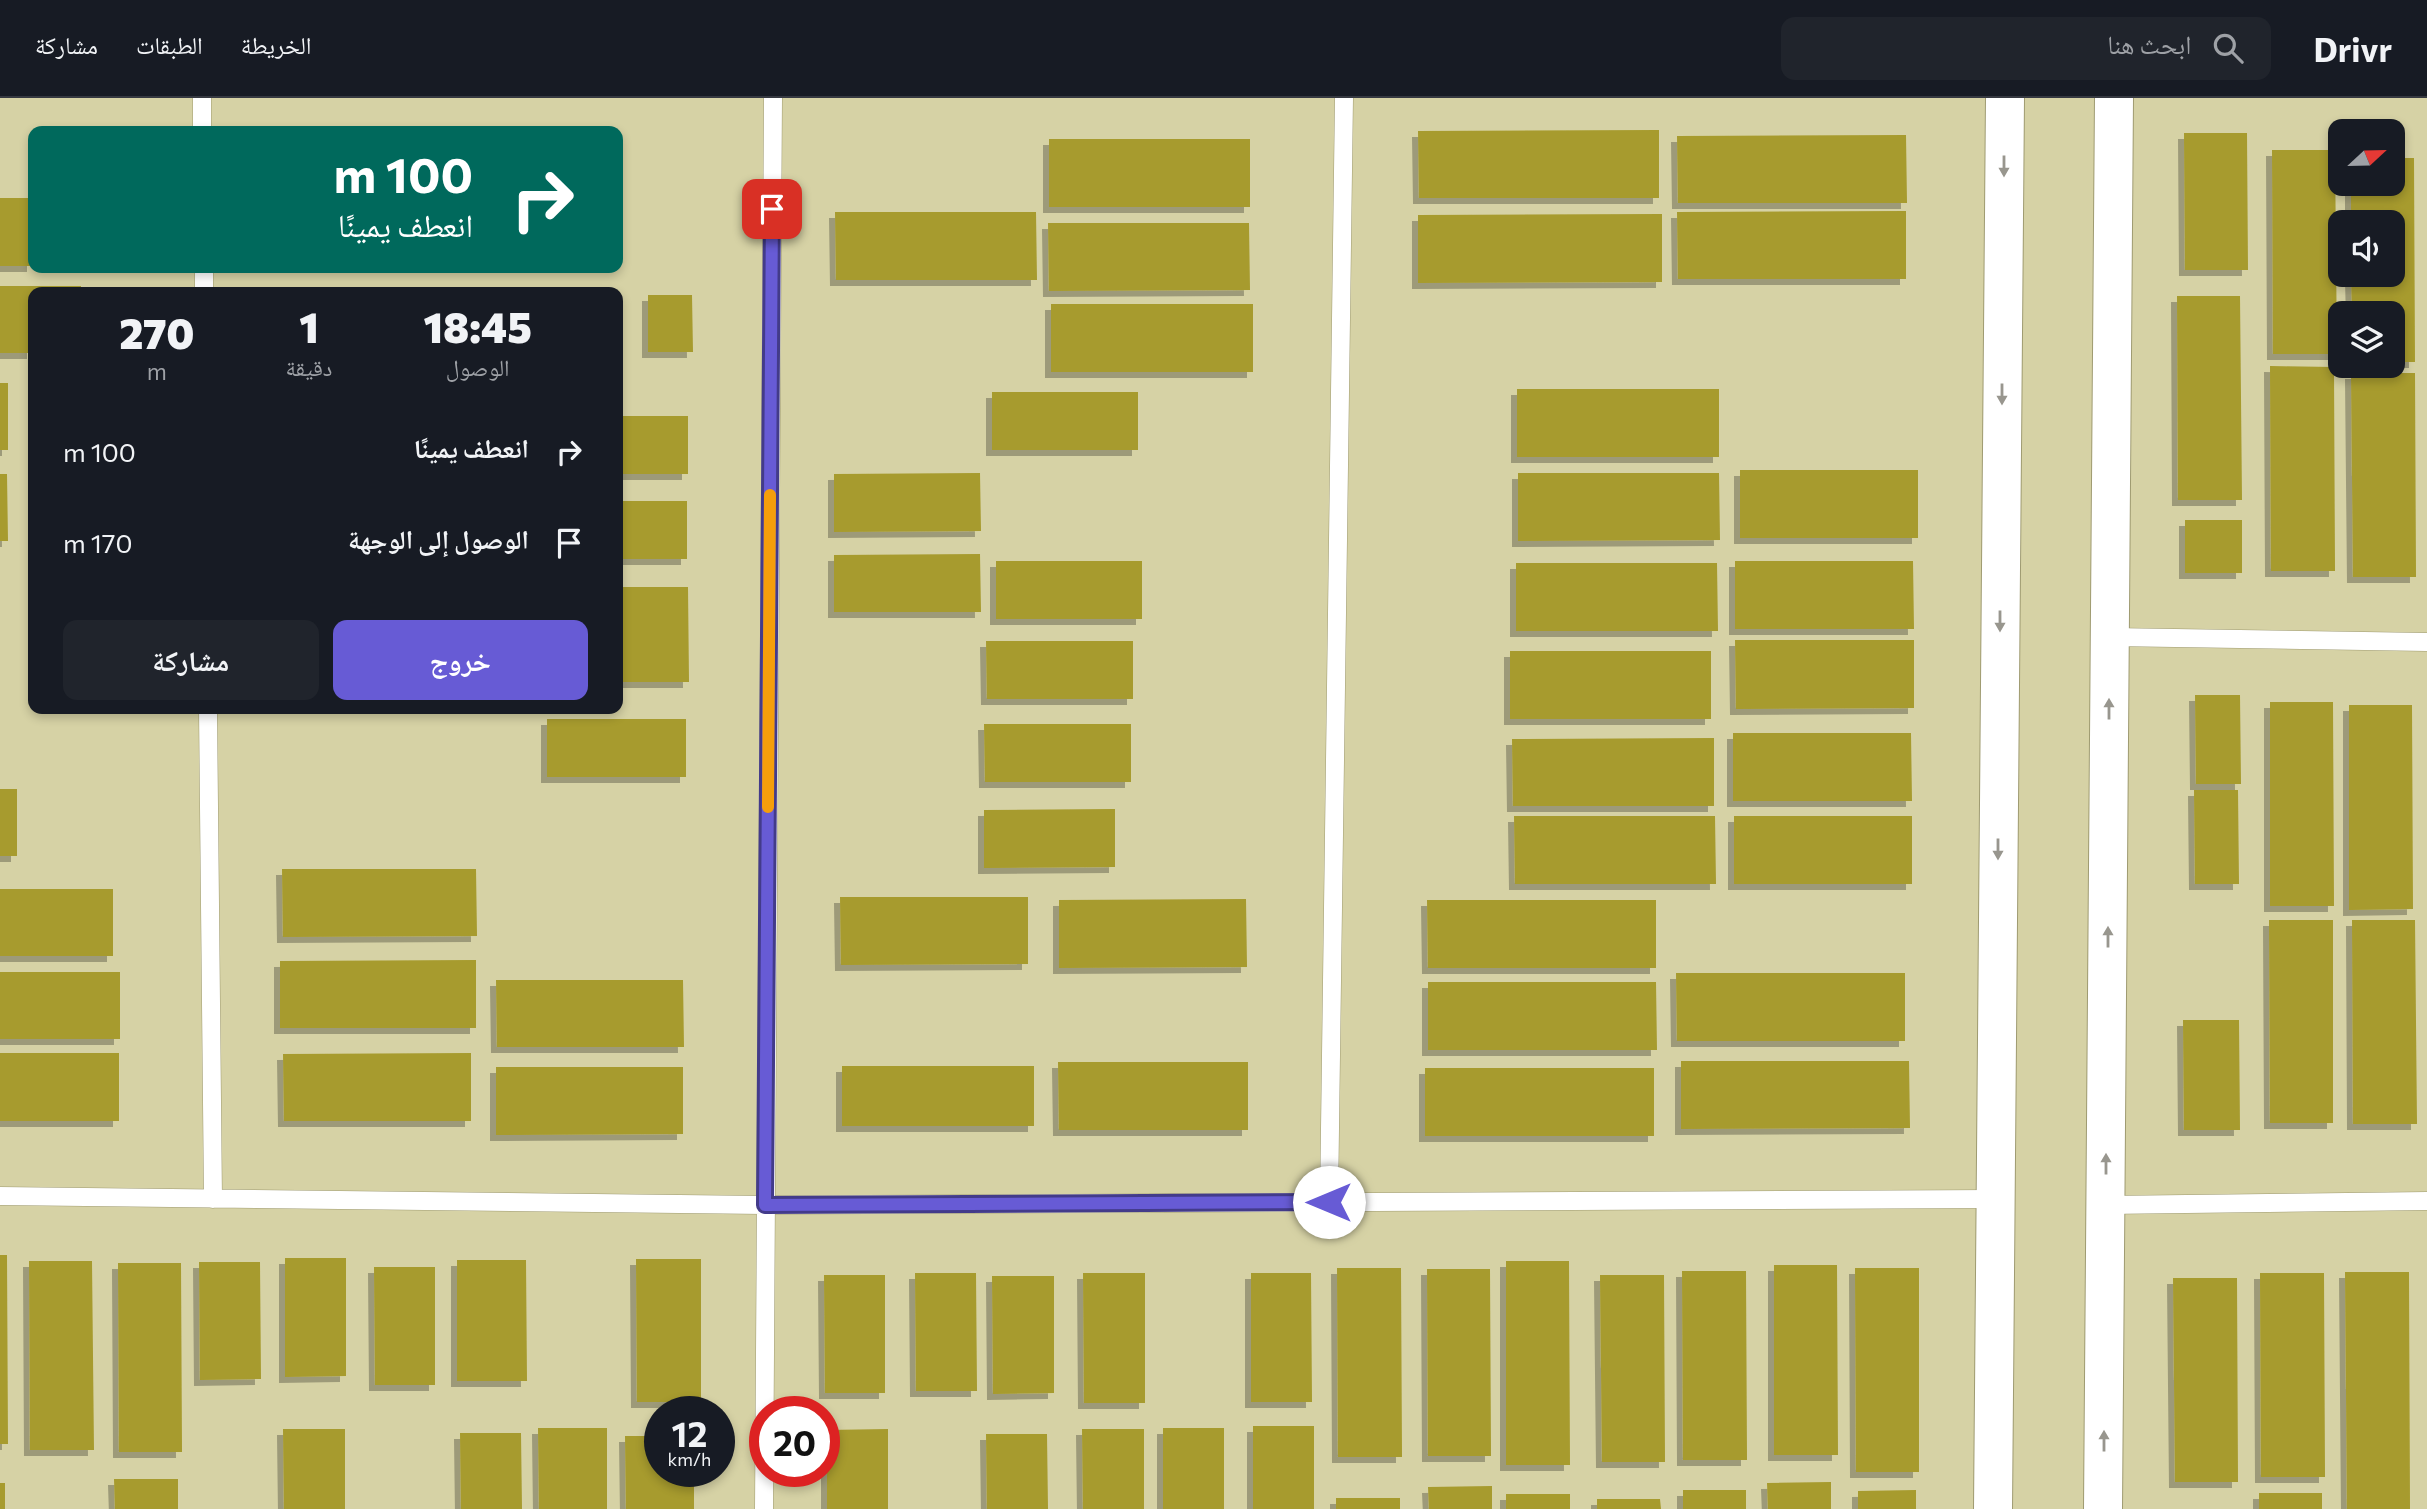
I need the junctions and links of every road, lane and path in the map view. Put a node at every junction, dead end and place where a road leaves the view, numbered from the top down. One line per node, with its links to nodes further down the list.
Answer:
1 (202, 98): 6 (lane)
2 (773, 98): 15 (lane)
3 (1344, 98): 14 (lane)
4 (2005, 98): 12 (street, one-way to 12)
5 (2114, 98): 7 (street)
6 (202, 126)
7 (2110, 637): 8 (lane); 16 (street, one-way to 7)
8 (2427, 642)
9 (208, 714): 11 (lane)
10 (0, 1196): 11 (lane)
11 (213, 1199): 15 (lane)
12 (1995, 1199): 14 (lane); 18 (street)
13 (2427, 1201): 16 (lane)
14 (1329, 1202): 15 (lane)
15 (765, 1205): 17 (lane)
16 (2105, 1205): 19 (street, one-way to 16)
17 (764, 1509)
18 (1993, 1509)
19 (2103, 1509)

